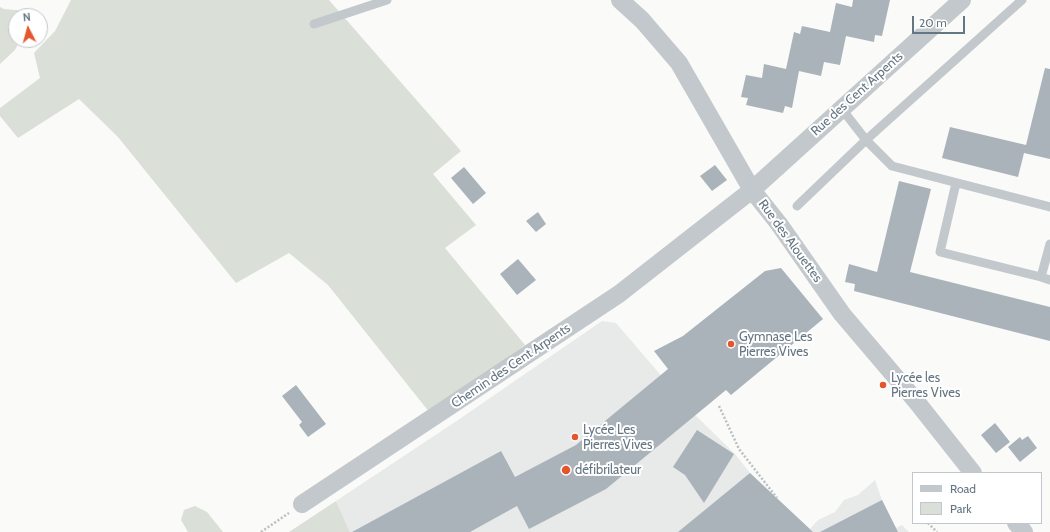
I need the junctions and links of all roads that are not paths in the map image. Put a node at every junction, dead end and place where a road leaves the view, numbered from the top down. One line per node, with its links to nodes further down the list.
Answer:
1 (387, 0): 5 (lane)
2 (620, 0): 9 (street, Rue des Alouettes)
3 (962, 0): 6 (street, Rue des Cent Arpents)
4 (1022, 0): 7 (lane)
5 (314, 24)
6 (841, 108): 7 (lane); 9 (street, Rue des Cent Arpents)
7 (866, 140): 8 (lane); 10 (lane)
8 (956, 183): 11 (lane); 13 (lane)
9 (752, 190): 14 (street, Rue des Alouettes); 15 (street, Chemin des Cent Arpents)
10 (797, 206)
11 (1050, 207)
12 (1050, 244): 13 (lane)
13 (1046, 278)
14 (972, 472)
15 (302, 504)
16 (1017, 524): 17 (street)
17 (1024, 532)

